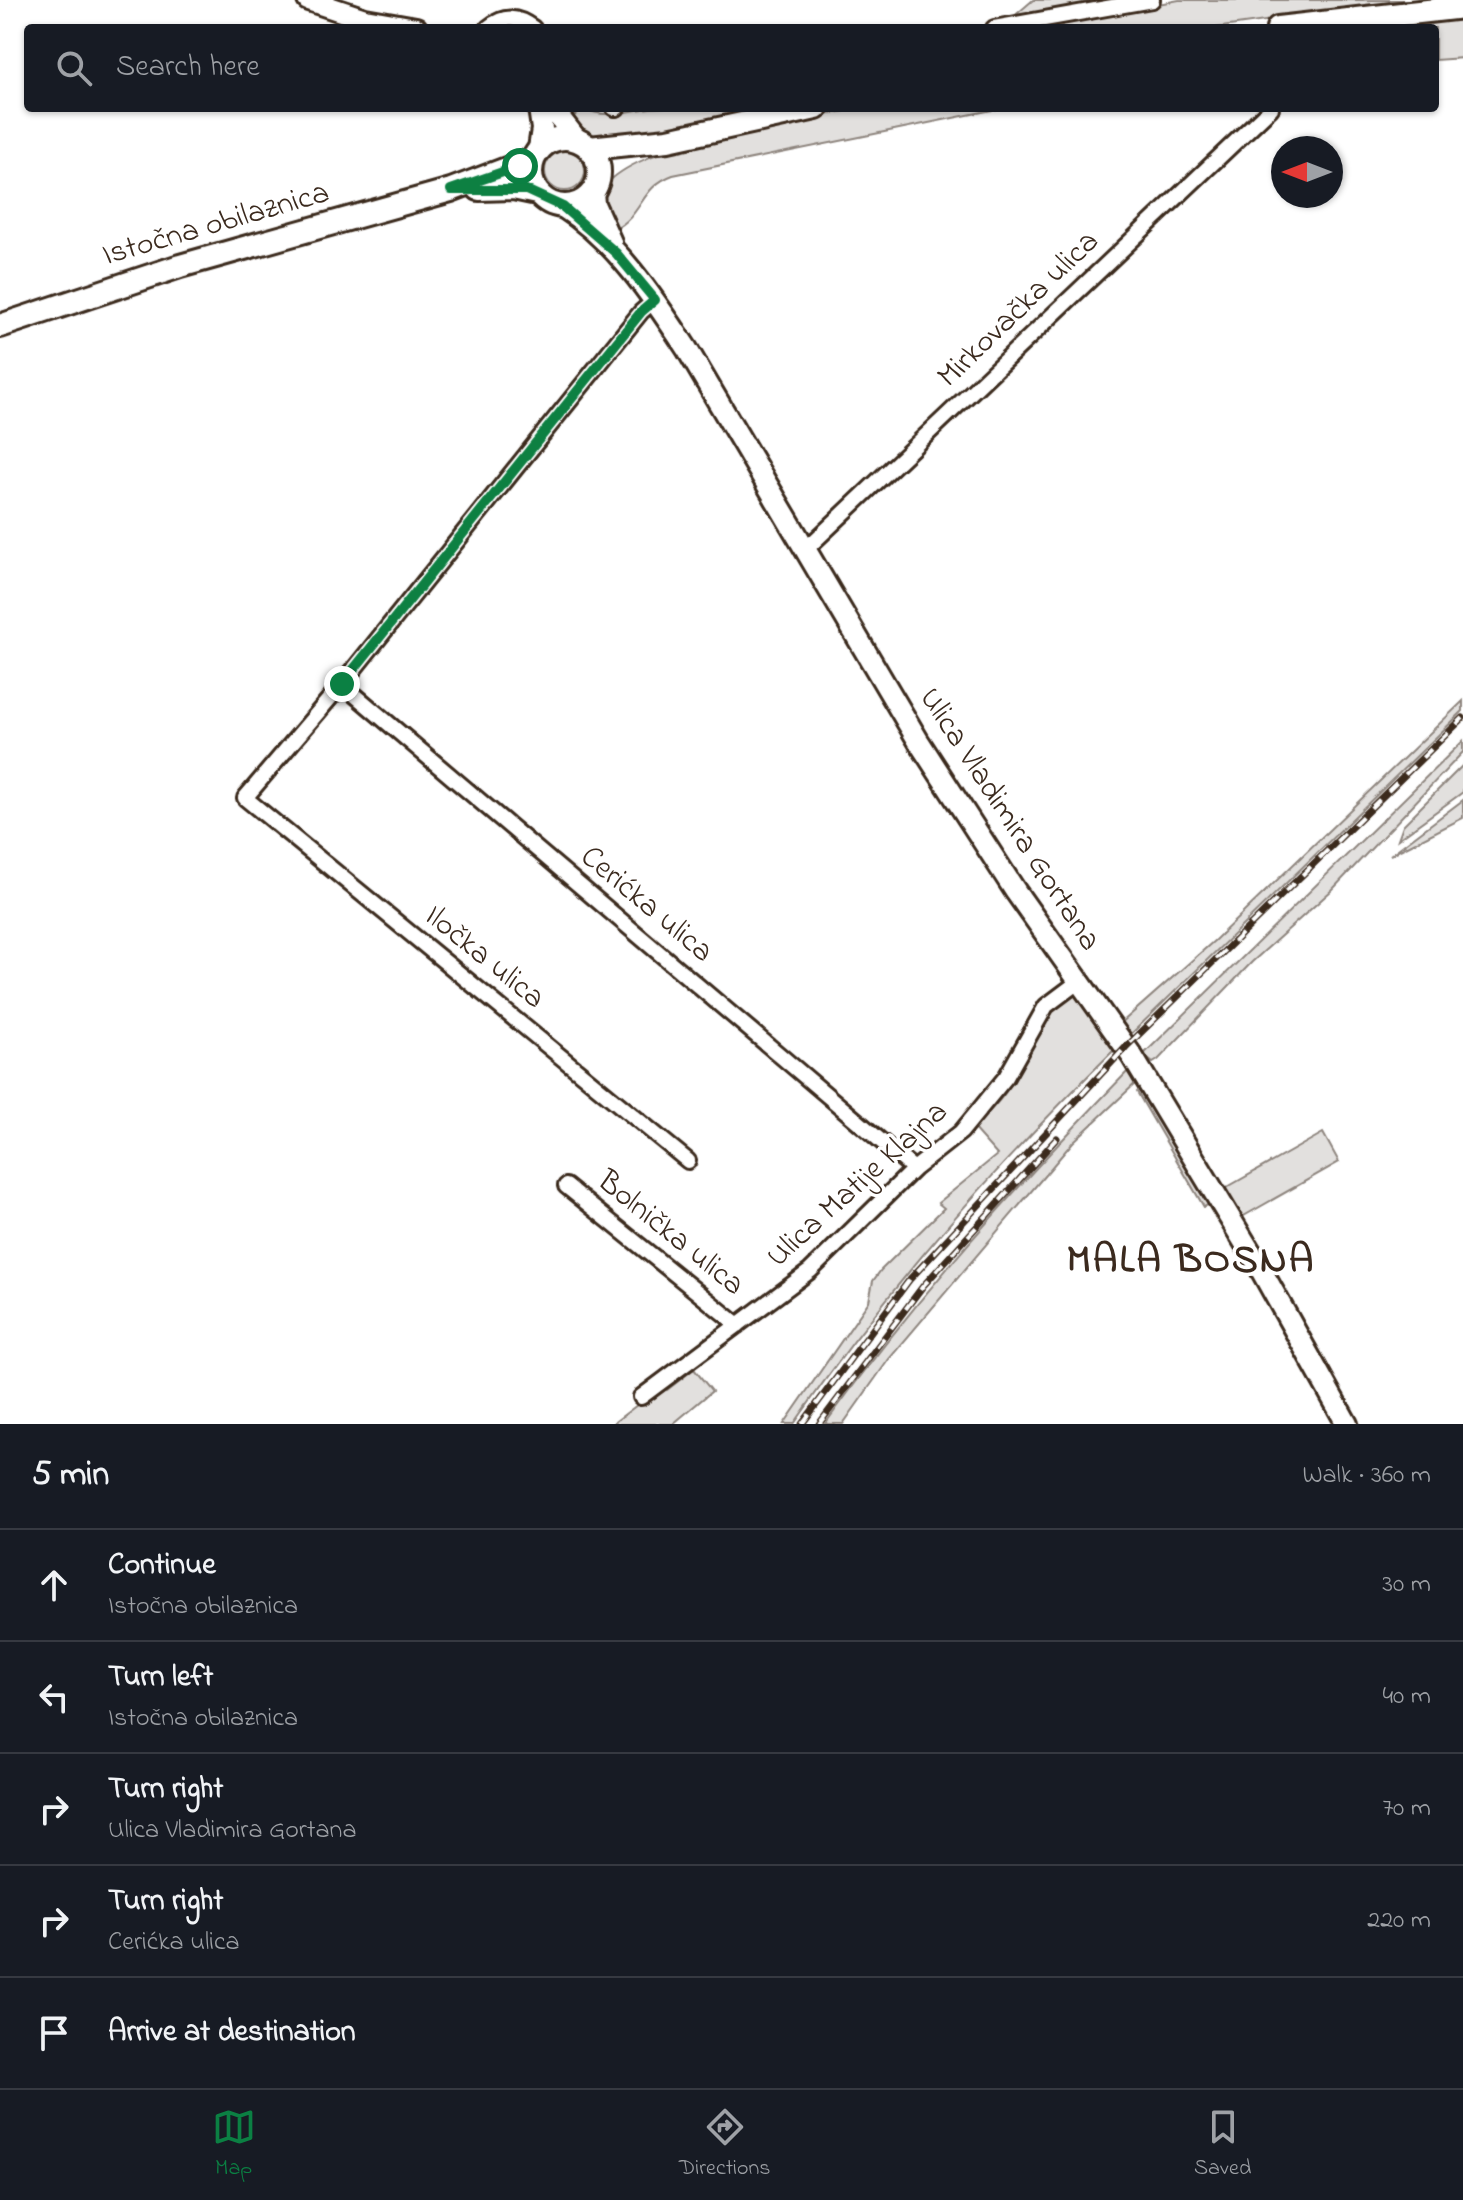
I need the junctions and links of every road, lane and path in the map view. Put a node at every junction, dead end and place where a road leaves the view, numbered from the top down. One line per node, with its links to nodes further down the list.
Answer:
1 (308, 0): 4 (main road)
2 (1152, 0): 7 (street)
3 (1463, 7): 8 (main road)
4 (393, 24)
5 (493, 24): 6 (street)
6 (526, 24)
7 (1017, 24)
8 (1313, 24)
9 (540, 112): 15 (main road)
10 (555, 112): 14 (main road)
11 (798, 112): 13 (main road)
12 (1267, 112): 23 (street, Mirkovačka ulica)
13 (668, 140): 14 (main road); 16 (main road)
14 (583, 144): 15 (main road); 16 (main road)
15 (536, 154): 17 (main road, Istočna obilaznica); 18 (main road)
16 (596, 187): 19 (main road); 20 (main road, Ulica Vladimira Gortana)
17 (451, 190): 18 (main road, Istočna obilaznica); 22 (main road, Istočna obilaznica)
18 (537, 193): 19 (main road)
19 (563, 207): 20 (main road, Ulica Vladimira Gortana)
20 (616, 253): 21 (main road, Ulica Vladimira Gortana)
21 (655, 300): 23 (main road, Ulica Vladimira Gortana); 24 (street)
22 (0, 326)
23 (804, 551): 25 (main road, Ulica Vladimira Gortana)
24 (342, 684): 26 (street, Iločka ulica); 27 (street, Cerićka ulica)
25 (1078, 982): 27 (street, Ulica Matije Klajna); 31 (main road, Ulica Vladimira Gortana)
26 (688, 1161)
27 (914, 1169): 29 (street, Ulica Matije Klajna)
28 (566, 1186): 29 (street, Bolnička ulica)
29 (738, 1325): 30 (street, Ulica Matije Klajna)
30 (641, 1397)
31 (1347, 1424)

